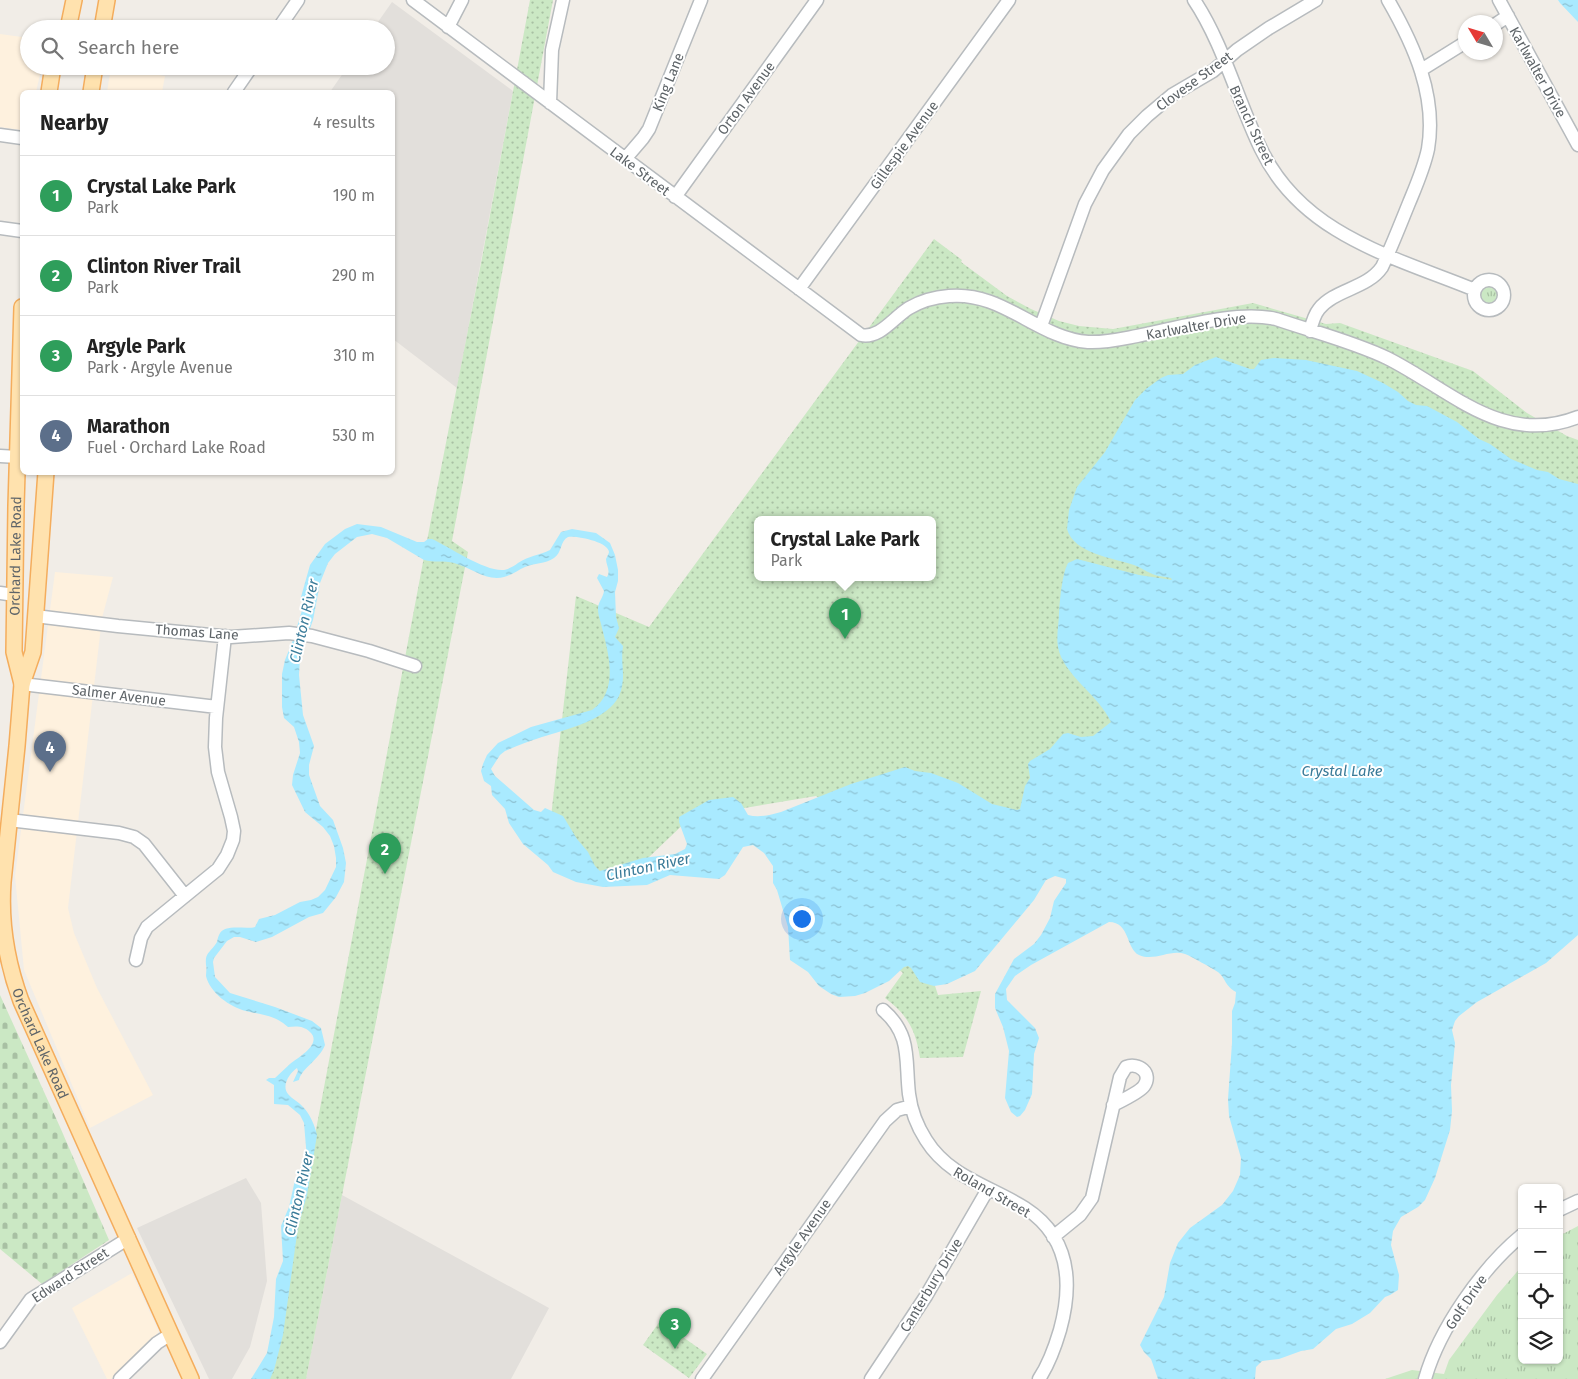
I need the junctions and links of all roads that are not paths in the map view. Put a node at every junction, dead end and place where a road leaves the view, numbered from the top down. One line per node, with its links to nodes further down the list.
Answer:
1 (66, 0): 17 (main road)
2 (74, 0): 18 (main road)
3 (107, 0): 19 (main road)
4 (298, 0): 20 (street)
5 (413, 0): 21 (street, Lake Street)
6 (462, 0): 21 (street)
7 (563, 0): 31 (street)
8 (701, 0): 35 (street, King Lane)
9 (818, 0): 36 (street, Orton Avenue)
10 (1009, 0): 40 (street, Gillespie Avenue)
11 (1194, 0): 23 (street, Branch Street)
12 (1316, 0): 23 (street, Clovese Street)
13 (1388, 0): 24 (street)
14 (1499, 0): 15 (street, Karlwalter Drive)
15 (1508, 16): 16 (street); 34 (street, Karlwalter Drive)
16 (1503, 19)
17 (62, 20)
18 (70, 20)
19 (104, 20)
20 (284, 20)
21 (448, 27): 31 (street, Lake Street)
22 (1458, 47): 24 (street)
23 (1224, 61): 39 (street, Branch Street); 42 (street, Clovese Street)
24 (1421, 70): 39 (street)
25 (52, 75): 28 (main road)
26 (94, 75): 29 (main road)
27 (246, 75): 30 (street)
28 (49, 90)
29 (91, 90)
30 (235, 90)
31 (550, 103): 35 (street, Lake Street)
32 (0, 135): 33 (street)
33 (20, 138)
34 (1578, 144)
35 (624, 159): 36 (street, Lake Street)
36 (675, 196): 40 (street, Lake Street)
37 (0, 228): 38 (street)
38 (20, 231)
39 (1388, 255): 41 (street, Branch Street); 43 (street)
40 (799, 289): 44 (street, Lake Street)
41 (1475, 290)
42 (1041, 326): 43 (street, Karlwalter Drive); 44 (street, Karlwalter Drive)
43 (1310, 331): 46 (street, Karlwalter Drive)
44 (870, 336)
45 (20, 382): 48 (main road, Orchard Lake Road)
46 (1578, 417)
47 (0, 456): 48 (street)
48 (18, 457): 50 (main road, Orchard Lake Road)
49 (46, 475): 51 (main road, Orchard Lake Road)
50 (16, 506): 51 (main road); 52 (main road, Orchard Lake Road)
51 (42, 512): 53 (main road, Orchard Lake Road)
52 (8, 594): 56 (main road, Orchard Lake Road)
53 (35, 616): 54 (street, Thomas Lane); 56 (main road, Orchard Lake Road)
54 (225, 636): 55 (street, Thomas Lane); 57 (street)
55 (415, 666)
56 (22, 684): 57 (street, Salmer Avenue); 58 (main road, Orchard Lake Road)
57 (217, 707): 60 (street)
58 (9, 820): 59 (main road, Orchard Lake Road); 60 (street)
59 (2, 862): 61 (main road, Orchard Lake Road)
60 (185, 896): 63 (street)
61 (1, 903): 62 (main road, Orchard Lake Road)
62 (2, 940): 71 (main road, Orchard Lake Road)
63 (136, 960)
64 (883, 1010): 66 (street, Roland Street)
65 (1113, 1105): 70 (street)
66 (911, 1106): 67 (street, Roland Street); 75 (street, Argyle Avenue)
67 (988, 1189): 70 (street, Roland Street); 78 (street, Canterbury Drive)
68 (1578, 1201): 69 (street)
69 (1563, 1208)
70 (1053, 1237): 79 (street, Roland Street)
71 (129, 1238): 73 (main road, Orchard Lake Road); 74 (street, Edward Street)
72 (1518, 1238): 80 (street, Golf Drive)
73 (172, 1334): 76 (street); 77 (main road, Orchard Lake Road)
74 (0, 1342)
75 (705, 1378)
76 (120, 1379)
77 (191, 1379)
78 (871, 1379)
79 (1039, 1379)
80 (1425, 1379)

